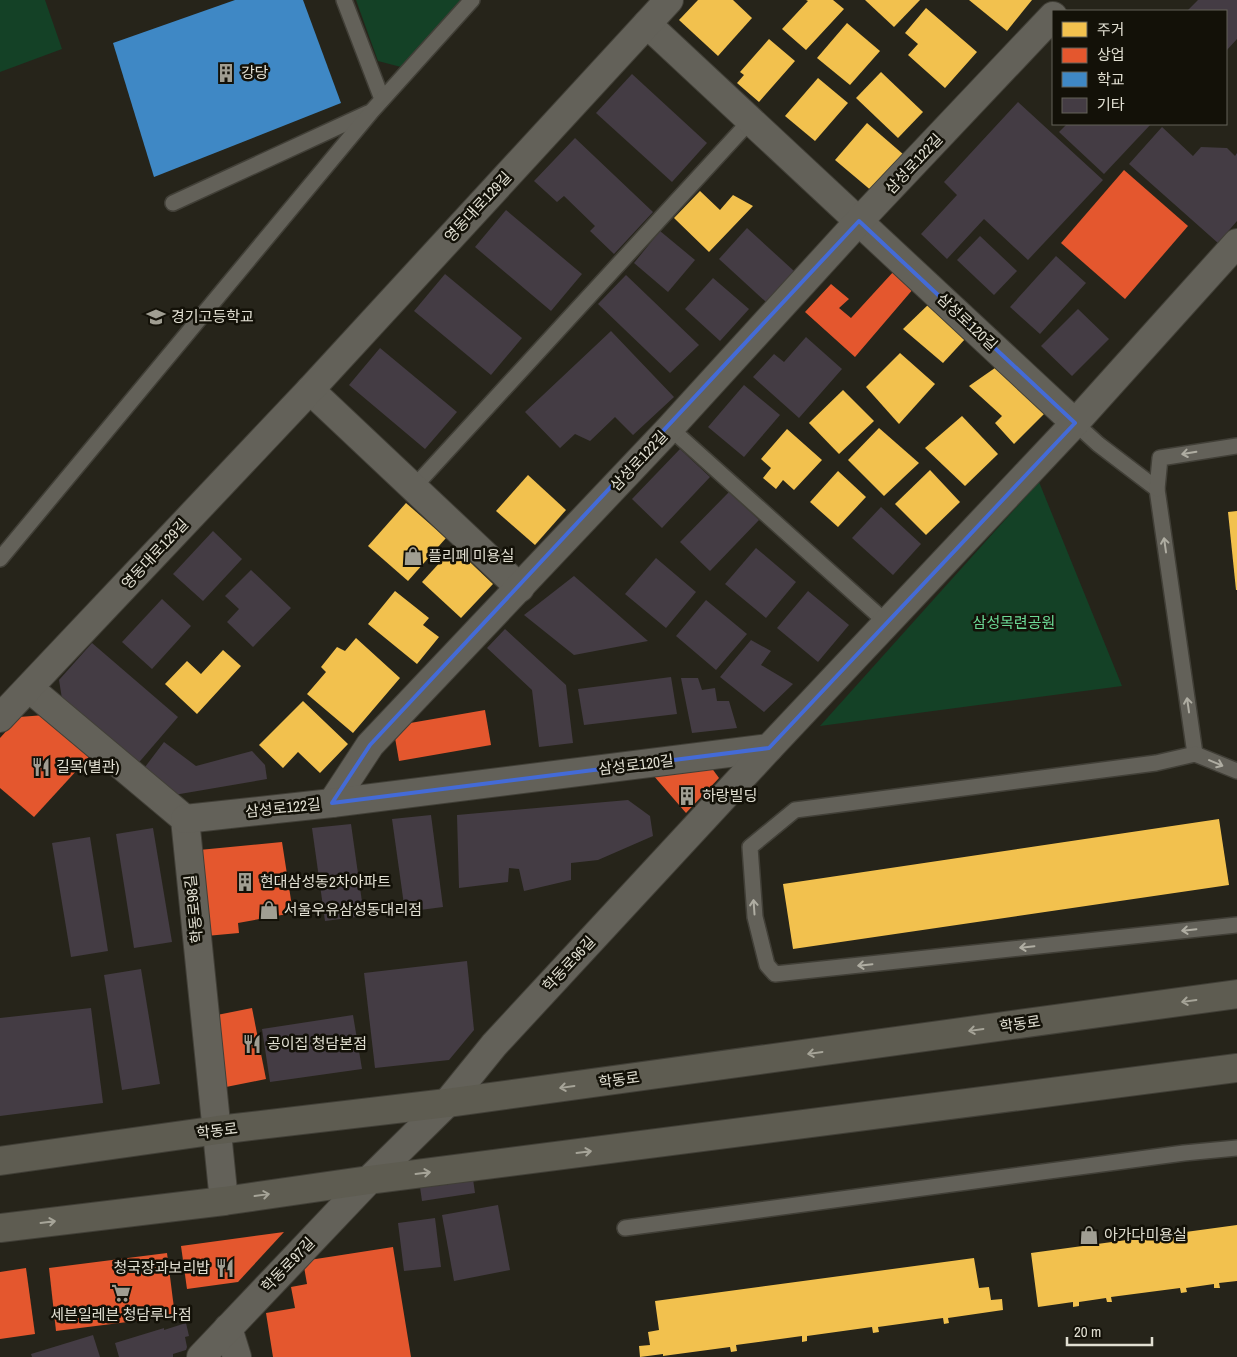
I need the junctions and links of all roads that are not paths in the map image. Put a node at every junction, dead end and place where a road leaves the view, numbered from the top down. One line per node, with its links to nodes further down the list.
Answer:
1 (344, 0): 8 (lane)
2 (472, 0): 8 (lane)
3 (668, 0): 7 (street, 영동대로129길)
4 (1068, 0): 5 (street)
5 (1058, 10)
6 (1052, 17): 12 (street, 삼성로122길)
7 (646, 24): 10 (street); 14 (street, 영동대로129길)
8 (382, 99): 9 (lane)
9 (372, 111): 11 (lane); 20 (lane)
10 (750, 121): 12 (street); 18 (lane)
11 (173, 203)
12 (859, 221): 15 (street, 삼성로120길); 16 (street, 삼성로122길)
13 (1233, 254): 15 (street)
14 (310, 390): 18 (street); 23 (street, 영동대로129길)
15 (1075, 423): 19 (lane); 22 (street)
16 (670, 428): 21 (street, 삼성로122길); 22 (lane)
17 (1237, 446): 19 (lane, one-way to 19)
18 (414, 487): 21 (street)
19 (1157, 489): 26 (lane, one-way to 19)
20 (0, 559)
21 (520, 588): 28 (street, 삼성로122길)
22 (887, 622): 25 (street)
23 (29, 688): 24 (street, 영동대로129길); 29 (street)
24 (0, 718)
25 (769, 748): 28 (street, 삼성로120길); 33 (street, 학동로96길)
26 (1195, 754): 27 (lane, one-way to 27); 30 (lane, one-way to 26)
27 (1237, 771)
28 (332, 803): 29 (street, 삼성로122길)
29 (185, 819): 34 (street, 학동로98길)
30 (1237, 925)
31 (1237, 994): 33 (main road, 학동로, one-way to 33)
32 (1237, 1068): 37 (main road, one-way to 32)
33 (447, 1103): 34 (main road, 학동로); 37 (street, 학동로96길)
34 (218, 1130): 36 (main road, 학동로); 38 (street, 학동로98길)
35 (1237, 1148): 40 (lane)
36 (0, 1161)
37 (369, 1180): 38 (main road, one-way to 37); 41 (street, 학동로97길)
38 (224, 1201): 39 (main road, one-way to 38)
39 (0, 1228)
40 (625, 1228)
41 (228, 1328): 42 (street, 학동로97길); 43 (street)
42 (201, 1357)
43 (237, 1357)

